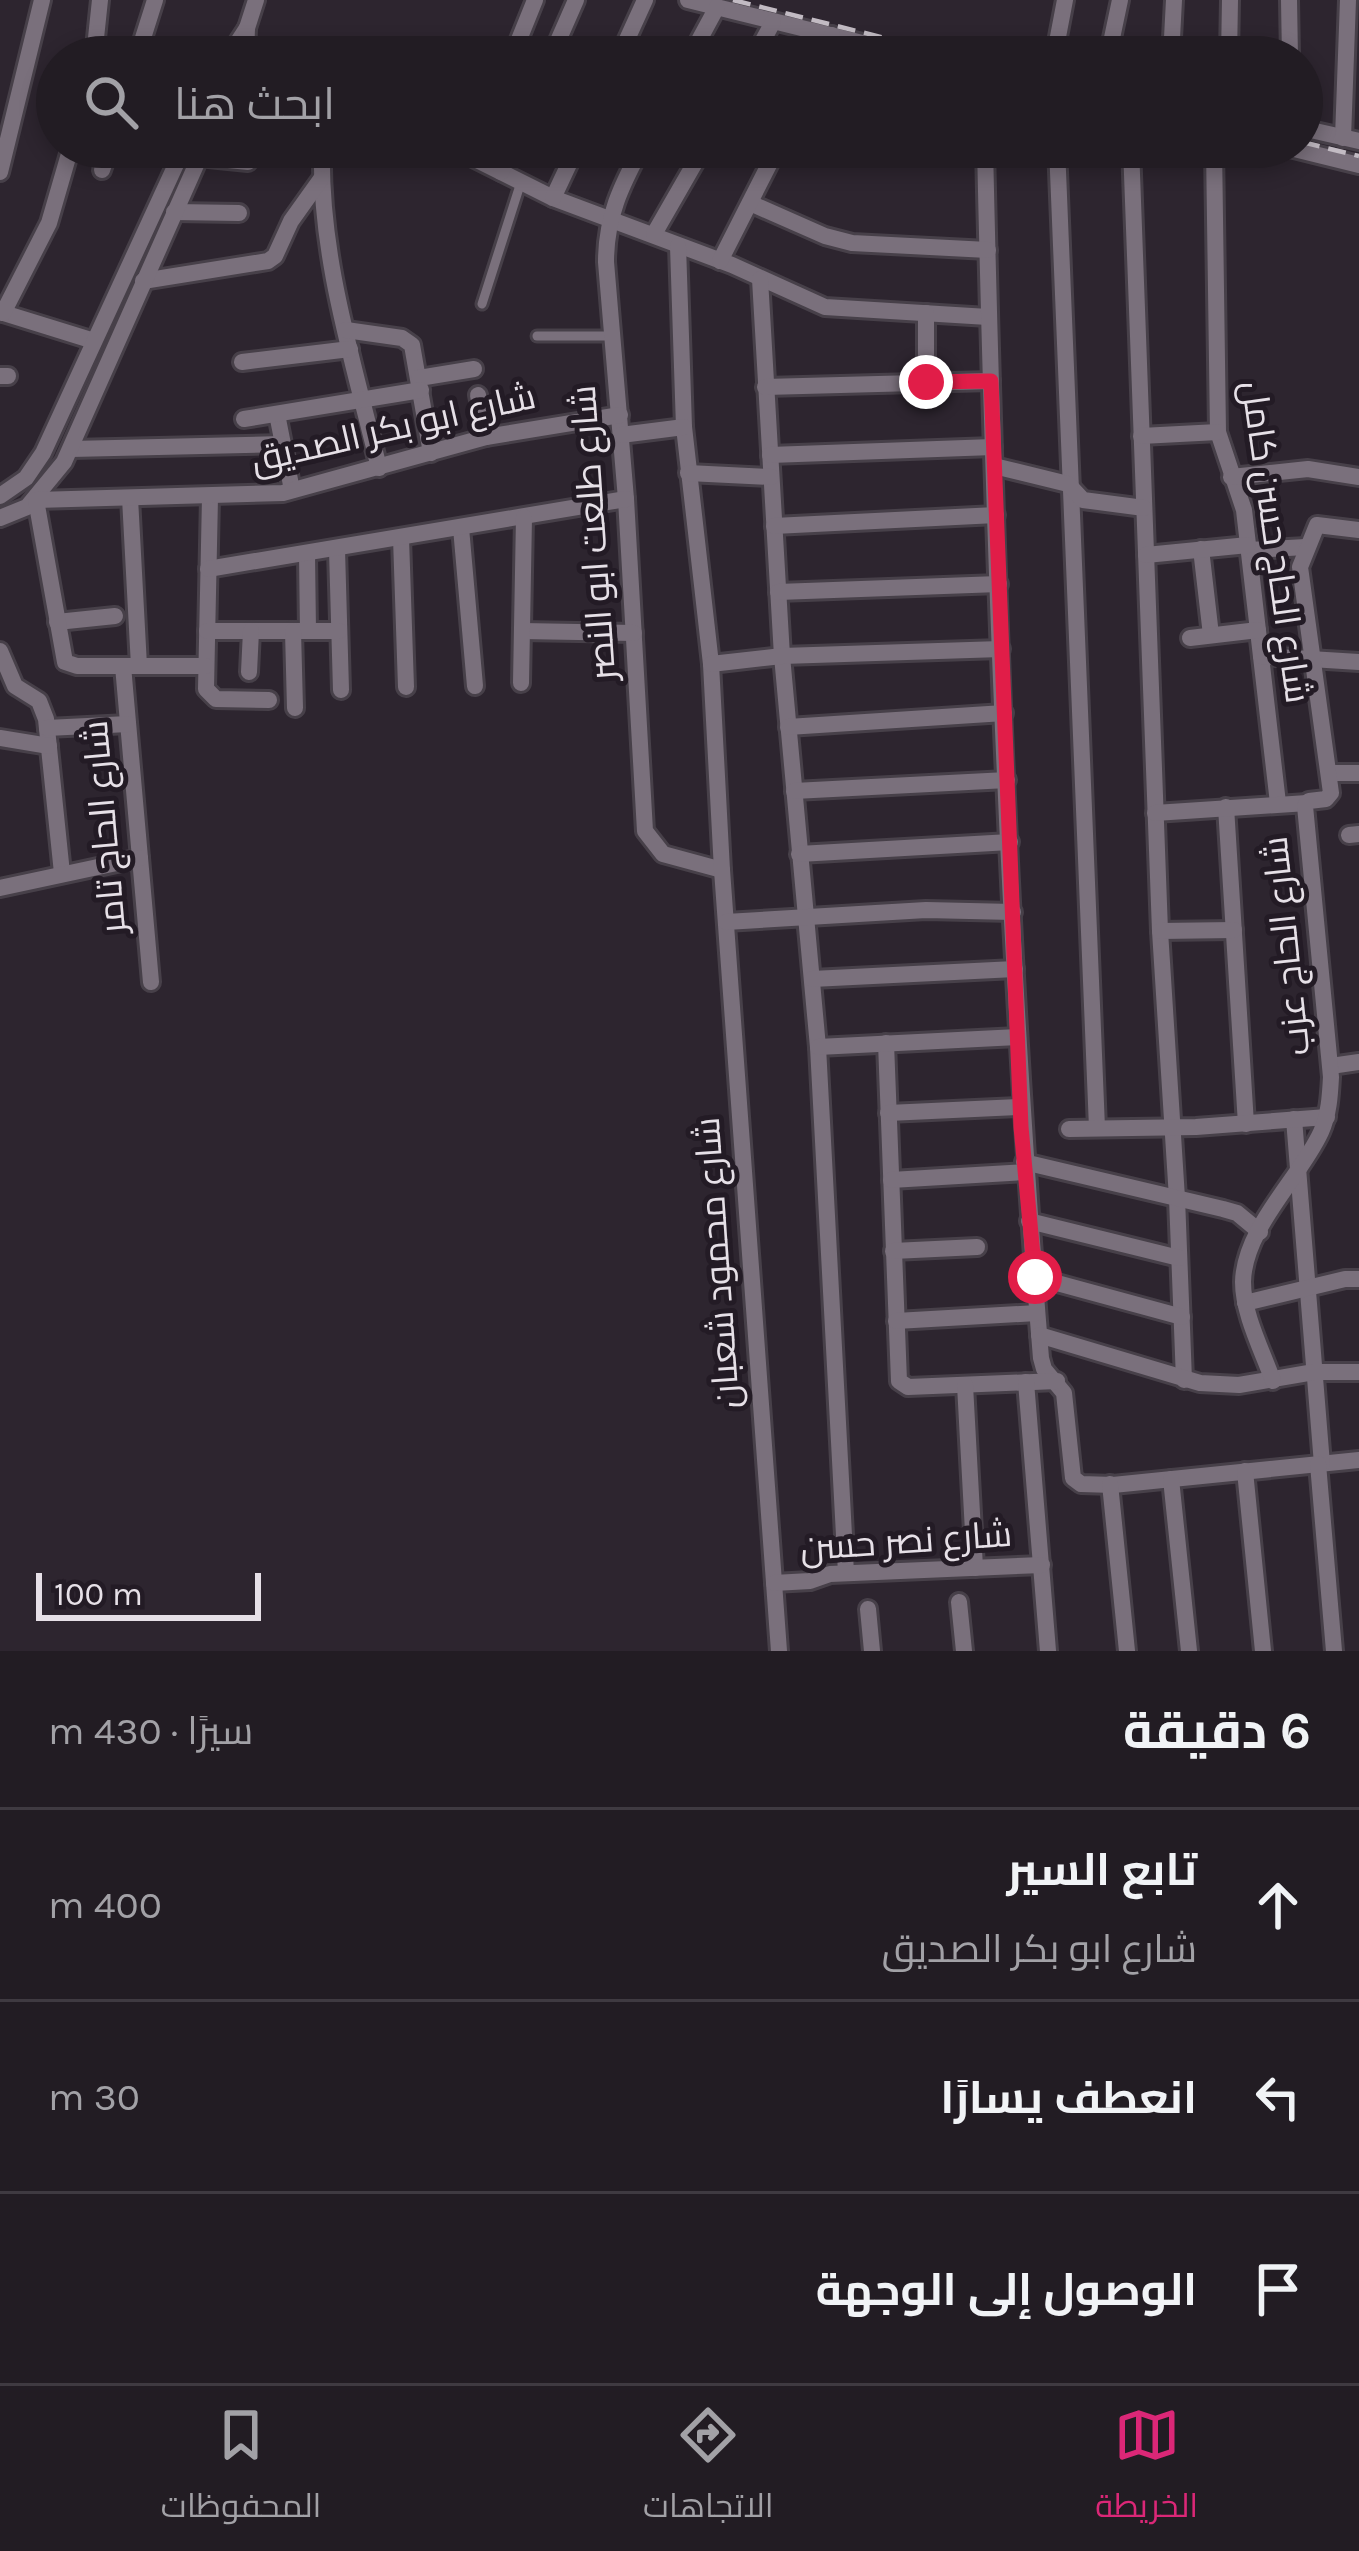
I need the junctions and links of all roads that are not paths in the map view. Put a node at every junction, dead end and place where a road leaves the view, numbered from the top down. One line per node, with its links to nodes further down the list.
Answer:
1 (42, 0): 49 (street)
2 (100, 0): 18 (street)
3 (155, 0): 19 (street)
4 (256, 0): 20 (street)
5 (535, 0): 21 (street)
6 (576, 0): 22 (street)
7 (645, 0): 23 (street)
8 (688, 0): 15 (street)
9 (1065, 0): 27 (street)
10 (1120, 0): 28 (street)
11 (1174, 0): 29 (street)
12 (1230, 0): 30 (street)
13 (1289, 0): 31 (street)
14 (1348, 0): 32 (street)
15 (717, 7): 16 (street); 24 (street)
16 (773, 22): 17 (street); 25 (street)
17 (832, 35): 26 (street)
18 (100, 36)
19 (144, 36)
20 (245, 36)
21 (520, 36)
22 (560, 36)
23 (629, 36)
24 (701, 36)
25 (765, 36)
26 (835, 36)
27 (1059, 36)
28 (1112, 36)
29 (1172, 36)
30 (1229, 36)
31 (1290, 36)
32 (1351, 140)
33 (1323, 156): 34 (street)
34 (1359, 165)
35 (65, 168): 65 (street)
36 (186, 168): 71 (street)
37 (190, 168): 55 (street)
38 (321, 168): 51 (street)
39 (493, 168): 50 (street)
40 (503, 168): 50 (street)
41 (568, 168): 53 (street)
42 (632, 168): 57 (street, شارع طلعت ابو النصر)
43 (692, 168): 58 (street)
44 (768, 168): 54 (street)
45 (986, 168): 60 (street)
46 (1058, 168): 98 (street)
47 (1133, 168): 86 (street)
48 (1214, 168): 84 (street, شارع الحاج حسن كامل)
49 (0, 172)
50 (501, 172): 52 (street)
51 (321, 179): 63 (street); 70 (street)
52 (521, 182): 53 (street); 64 (lane)
53 (554, 198): 57 (street)
54 (750, 203): 60 (street); 61 (street)
55 (174, 212): 56 (street); 63 (street)
56 (239, 213)
57 (608, 220): 58 (street); 68 (street, شارع طلعت ابو النصر)
58 (654, 235): 59 (street)
59 (678, 246): 61 (street); 83 (street, شارع محمود شعبان)
60 (988, 250): 67 (street)
61 (720, 260): 62 (street)
62 (760, 279): 66 (street); 77 (street)
63 (143, 281): 89 (street)
64 (482, 304)
65 (2, 312): 71 (street)
66 (926, 313): 67 (street); 75 (street)
67 (988, 317): 74 (street)
68 (612, 336): 69 (lane); 81 (street, شارع طلعت ابو النصر)
69 (537, 337)
70 (348, 339): 72 (street); 76 (street); 79 (street)
71 (94, 341): 100 (street)
72 (242, 362)
73 (474, 369): 76 (street)
74 (991, 381): 75 (street); 92 (street)
75 (926, 382): 77 (street)
76 (420, 384): 79 (street); 90 (street)
77 (766, 387): 91 (street)
78 (478, 395): 87 (street)
79 (363, 400): 80 (street); 93 (street)
80 (277, 414): 82 (street); 88 (street)
81 (620, 415): 85 (street, شارع طلعت ابو النصر); 87 (street, شارع ابو بكر الصديق)
82 (244, 419)
83 (684, 428): 85 (street); 94 (street, شارع محمود شعبان)
84 (1218, 432): 86 (street); 96 (street, شارع الحاج حسن كامل)
85 (621, 434): 103 (street, شارع طلعت ابو النصر)
86 (1141, 436): 105 (street)
87 (487, 437): 90 (street, شارع ابو بكر الصديق)
88 (283, 443): 89 (street); 99 (street)
89 (71, 449): 104 (street)
90 (431, 453): 93 (street, شارع ابو بكر الصديق)
91 (770, 455): 92 (street); 95 (street)
92 (994, 456): 98 (street); 106 (street)
93 (379, 468): 99 (street, شارع ابو بكر الصديق)
94 (688, 473): 95 (street); 139 (street, شارع محمود شعبان)
95 (771, 477): 109 (street)
96 (1232, 477): 97 (street); 114 (street, شارع الحاج حسن كامل)
97 (1359, 477)
98 (1068, 484): 105 (street); 187 (street)
99 (292, 490): 101 (street, شارع ابو بكر الصديق)
100 (0, 496)
101 (210, 496): 102 (street, شارع ابو بكر الصديق); 119 (street)
102 (130, 498): 104 (street, شارع ابو بكر الصديق); 140 (street, شارع الحاج تامر)
103 (626, 499): 107 (street); 130 (street, شارع طلعت ابو النصر)
104 (36, 500): 108 (street); 123 (street)
105 (1144, 508): 118 (street)
106 (996, 515): 109 (street); 120 (street)
107 (524, 517): 110 (street); 129 (street)
108 (0, 518)
109 (774, 526): 121 (street)
110 (461, 528): 112 (street); 144 (street)
111 (1359, 530): 113 (street)
112 (401, 538): 116 (street); 145 (street)
113 (1306, 547): 114 (street); 137 (street)
114 (1249, 548): 115 (street); 124 (street, شارع الحاج حسن كامل)
115 (1201, 549): 118 (street); 131 (street)
116 (337, 550): 117 (street); 128 (street)
117 (307, 555): 119 (street); 127 (street)
118 (1146, 555): 161 (street)
119 (208, 568): 125 (street)
120 (999, 584): 121 (street); 133 (street)
121 (778, 592): 135 (street)
122 (115, 616): 123 (street)
123 (57, 622): 140 (street)
124 (1258, 630): 131 (street); 136 (street, شارع الحاج حسن كامل)
125 (207, 631): 126 (street); 141 (street)
126 (250, 631): 127 (street); 142 (street)
127 (300, 631): 128 (street); 148 (street)
128 (340, 631): 146 (street)
129 (522, 631): 130 (street); 143 (street)
130 (634, 633): 165 (street, شارع طلعت ابو النصر)
131 (1211, 635): 132 (street)
132 (1190, 638)
133 (1001, 649): 135 (street); 149 (street)
134 (0, 651): 152 (street)
135 (782, 656): 139 (street); 151 (street)
136 (1262, 656): 137 (street); 158 (street, شارع الحاج حسن كامل)
137 (1313, 660): 138 (street); 154 (street)
138 (1359, 662)
139 (711, 664): 165 (street, شارع محمود شعبان)
140 (131, 666): 141 (street); 150 (street, شارع الحاج تامر)
141 (206, 666): 147 (street)
142 (249, 672)
143 (521, 683)
144 (475, 686)
145 (406, 687)
146 (341, 690)
147 (269, 700)
148 (295, 708)
149 (1004, 713): 151 (street); 156 (street)
150 (128, 724): 152 (street); 164 (street, شارع الحاج تامر)
151 (788, 727): 157 (street)
152 (48, 737): 153 (street); 166 (street)
153 (0, 738)
154 (1329, 773): 155 (street); 159 (street, شارع الحاج عزب)
155 (1359, 773)
156 (1007, 780): 157 (street); 162 (street)
157 (794, 791): 163 (street)
158 (1278, 803): 159 (street); 160 (street)
159 (1306, 803): 180 (street, شارع الحاج عزب)
160 (1226, 807): 161 (street); 171 (street)
161 (1155, 814): 172 (street)
162 (1010, 842): 163 (street); 168 (street)
163 (799, 854): 169 (street)
164 (140, 858): 166 (street); 175 (street, شارع الحاج تامر)
165 (722, 870): 170 (street, شارع محمود شعبان)
166 (62, 874): 167 (street)
167 (0, 888)
168 (1013, 912): 169 (street); 173 (street)
169 (805, 917): 170 (street); 174 (street)
170 (725, 922): 221 (street, شارع محمود شعبان)
171 (1234, 930): 172 (street); 185 (street)
172 (1160, 931): 186 (street)
173 (1015, 969): 174 (street); 176 (street)
174 (812, 979): 178 (street)
175 (151, 982)
176 (1018, 1037): 177 (street); 181 (street)
177 (886, 1043): 178 (street); 182 (street)
178 (818, 1046): 220 (street)
179 (1359, 1062): 180 (street)
180 (1331, 1066): 183 (street, شارع الحاج عزب)
181 (1020, 1108): 182 (street); 190 (street)
182 (888, 1113): 191 (street)
183 (1327, 1118): 184 (street); 189 (street, شارع الحاج عزب)
184 (1294, 1119): 185 (street); 189 (street)
185 (1246, 1124): 186 (street)
186 (1172, 1127): 187 (street); 192 (street)
187 (1097, 1128): 188 (street)
188 (1069, 1129)
189 (1298, 1165): 194 (street, شارع الحاج عزب); 200 (street)
190 (1025, 1167): 191 (street); 192 (street); 193 (street)
191 (891, 1180): 196 (street)
192 (1177, 1198): 194 (street); 197 (street)
193 (1029, 1221): 197 (street); 198 (street)
194 (1261, 1232): 201 (street, شارع الحاج عزب)
195 (977, 1247): 196 (street)
196 (893, 1251): 204 (street)
197 (1179, 1258): 203 (street)
198 (1035, 1277): 202 (street); 203 (street)
199 (1359, 1279): 200 (street)
200 (1307, 1287): 201 (street); 206 (street)
201 (1245, 1303): 210 (street, شارع الحاج عزب)
202 (1037, 1313): 204 (street); 205 (street)
203 (1182, 1317): 208 (street)
204 (896, 1321): 212 (street)
205 (1039, 1335): 208 (street); 209 (street)
206 (1314, 1372): 207 (street); 210 (street); 214 (street)
207 (1359, 1372)
208 (1184, 1379): 210 (street)
209 (1057, 1381): 211 (street); 217 (street)
210 (1273, 1381)
211 (1026, 1382): 212 (street); 218 (street)
212 (964, 1385): 219 (street)
213 (1359, 1460): 214 (street)
214 (1320, 1464): 215 (street); 231 (street)
215 (1245, 1472): 216 (street); 230 (street)
216 (1171, 1479): 217 (street); 229 (street)
217 (1110, 1484): 228 (street)
218 (1042, 1565): 219 (street, شارع نصر حسن); 227 (street)
219 (975, 1568): 220 (street, شارع نصر حسن)
220 (846, 1573): 221 (street, شارع نصر حسن)
221 (774, 1583): 224 (street, شارع محمود شعبان)
222 (959, 1602): 226 (street)
223 (868, 1609): 225 (street)
224 (779, 1651)
225 (872, 1651)
226 (964, 1651)
227 (1048, 1651)
228 (1126, 1651)
229 (1189, 1651)
230 (1263, 1651)
231 (1334, 1651)

